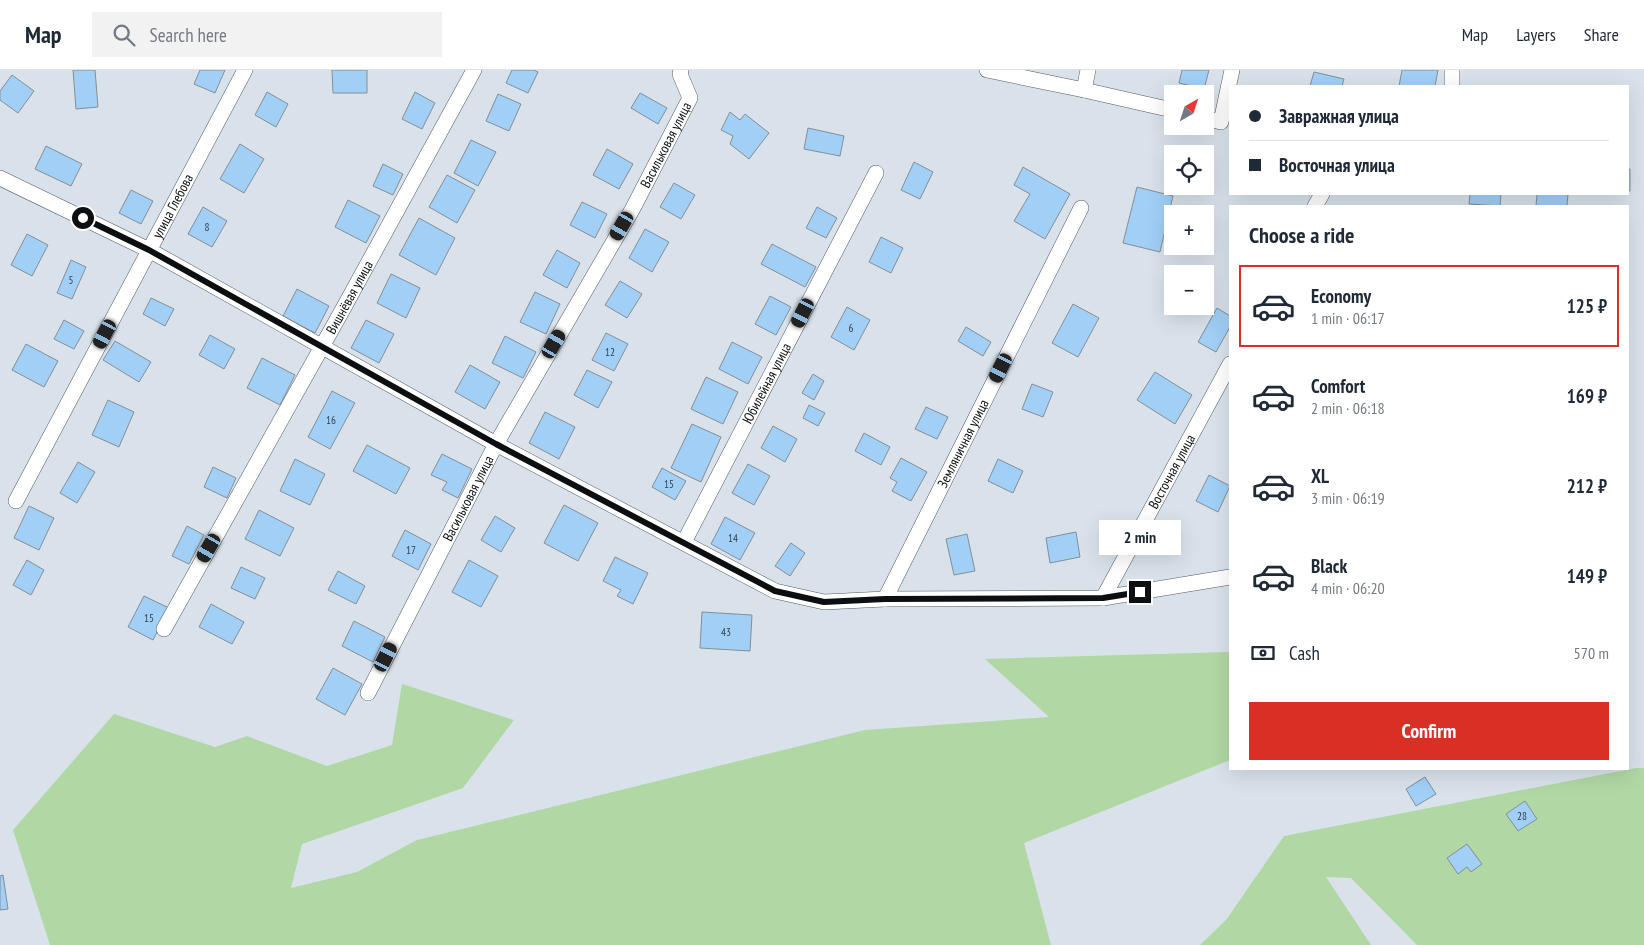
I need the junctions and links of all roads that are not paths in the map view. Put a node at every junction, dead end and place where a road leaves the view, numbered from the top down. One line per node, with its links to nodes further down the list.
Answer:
1 (245, 70): 17 (street, улица Глебова)
2 (474, 70): 18 (street, Вишнёвая улица)
3 (681, 70): 20 (street, Васильковая улица)
4 (986, 70): 10 (street)
5 (1088, 70): 10 (street)
6 (1232, 70): 8 (street)
7 (1452, 70): 9 (street)
8 (1230, 85)
9 (1452, 85)
10 (1084, 90): 12 (street)
11 (1229, 96): 13 (street)
12 (1164, 108)
13 (1226, 123)
14 (876, 173): 22 (street, Юбилейная улица)
15 (0, 178): 17 (street)
16 (1081, 208): 25 (street, Земляничная улица)
17 (149, 250): 18 (street); 21 (street, улица Глебова)
18 (322, 347): 20 (street); 26 (street, Вишнёвая улица)
19 (1229, 369): 24 (street, Восточная улица)
20 (496, 444): 22 (street); 27 (street, Васильковая улица)
21 (16, 501)
22 (684, 542): 25 (street)
23 (1229, 577): 24 (street)
24 (1103, 598): 25 (street)
25 (885, 599)
26 (164, 629)
27 (368, 693)

